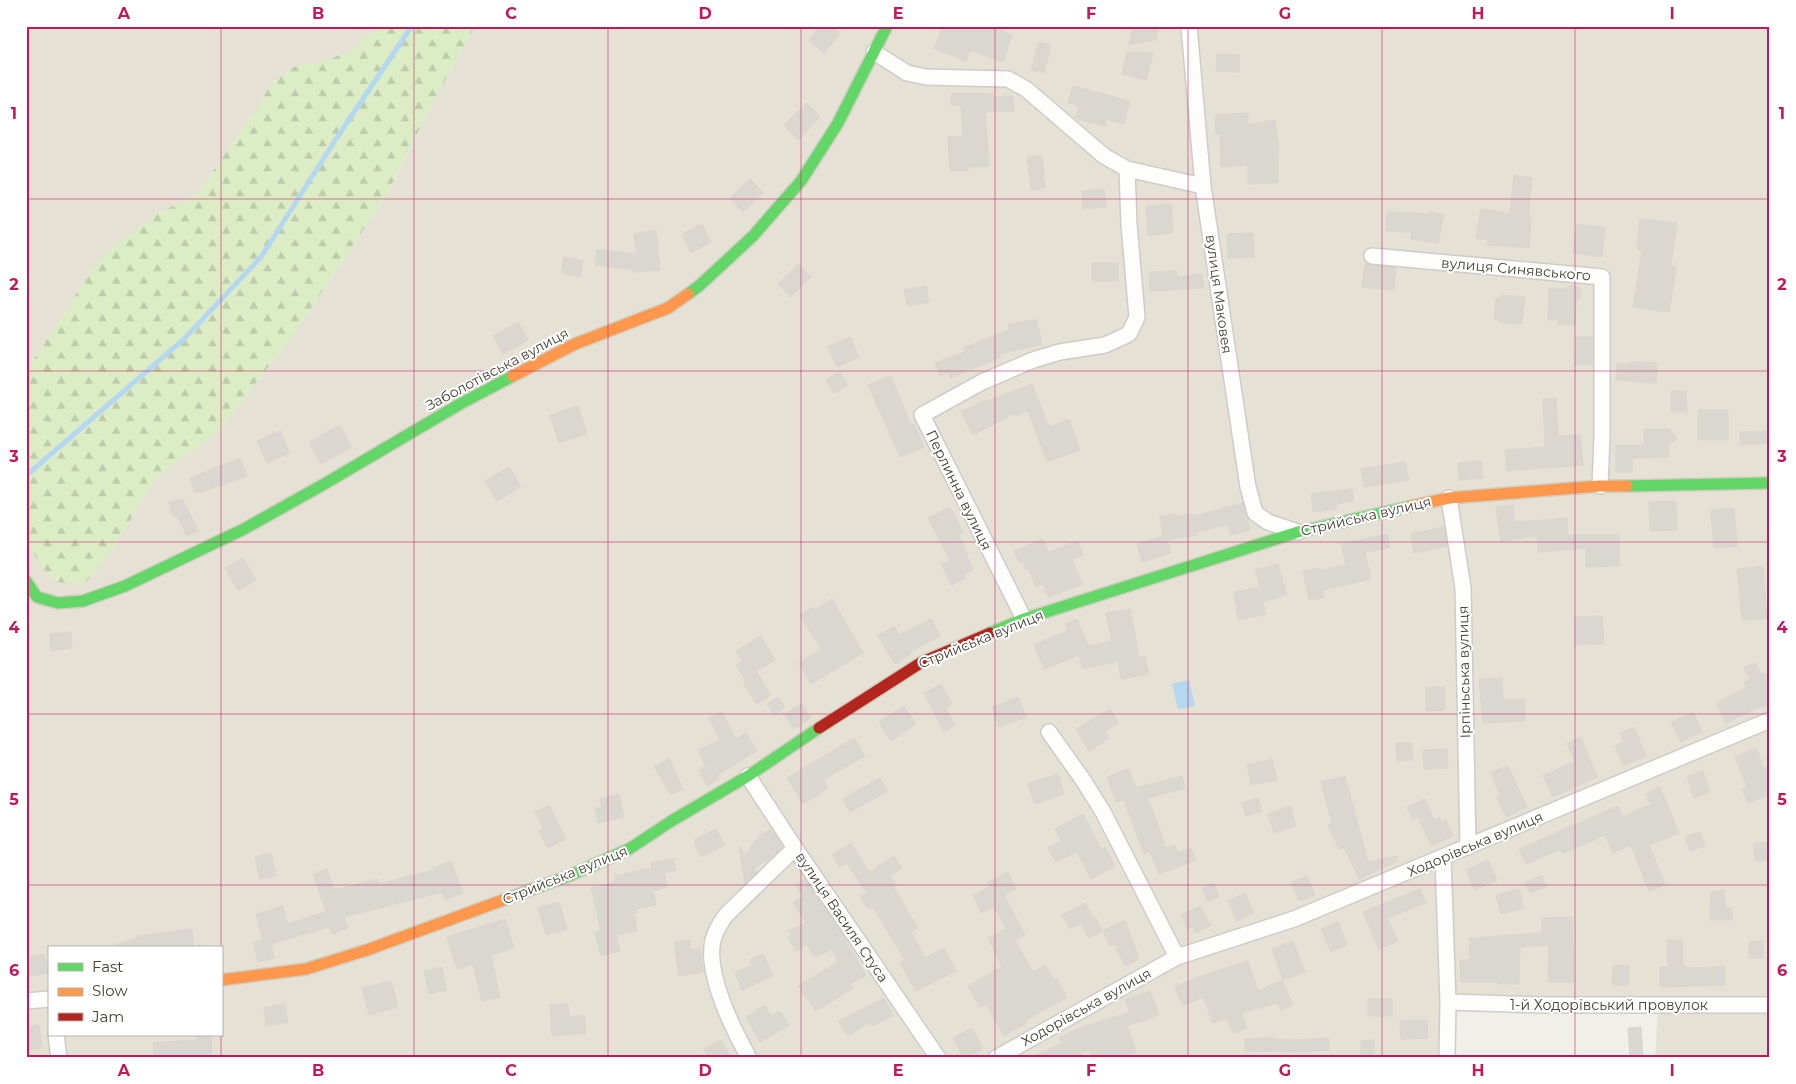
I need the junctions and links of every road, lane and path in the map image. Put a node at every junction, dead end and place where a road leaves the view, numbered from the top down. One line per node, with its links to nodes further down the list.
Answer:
1 (887, 26): 3 (street, Заболотівська вулиця)
2 (1189, 26): 5 (street, вулиця Маковея)
3 (874, 52): 4 (street); 11 (street, Заболотівська вулиця)
4 (1127, 169): 5 (street); 12 (street, Перлинна вулиця)
5 (1203, 186): 10 (street, вулиця Маковея)
6 (1372, 256): 8 (street, вулиця Синявського)
7 (1770, 483): 8 (street, Стрийська вулиця)
8 (1600, 486): 9 (street, Стрийська вулиця)
9 (1449, 498): 10 (street, Стрийська вулиця); 16 (street, Ірпіньська вулиця)
10 (1298, 532): 12 (street, Стрийська вулиця)
11 (26, 581)
12 (1024, 619): 15 (street, Стрийська вулиця)
13 (1770, 720): 16 (street, Ходорівська вулиця)
14 (1049, 732): 19 (street)
15 (748, 776): 17 (street, вулиця Василя Стуса); 20 (street, Стрийська вулиця)
16 (1468, 847): 18 (street, Ходорівська вулиця)
17 (795, 848): 27 (street); 28 (street, вулиця Василя Стуса)
18 (1443, 858): 19 (street, Ходорівська вулиця); 23 (street)
19 (1176, 957): 29 (street, Ходорівська вулиця)
20 (222, 980)
21 (48, 999): 22 (street)
22 (26, 1002)
23 (1448, 1002): 24 (street, 1-й Ходорівський провулок); 30 (street)
24 (1770, 1005)
25 (56, 1036): 26 (street)
26 (59, 1058)
27 (749, 1058)
28 (938, 1058)
29 (996, 1058)
30 (1447, 1058)

